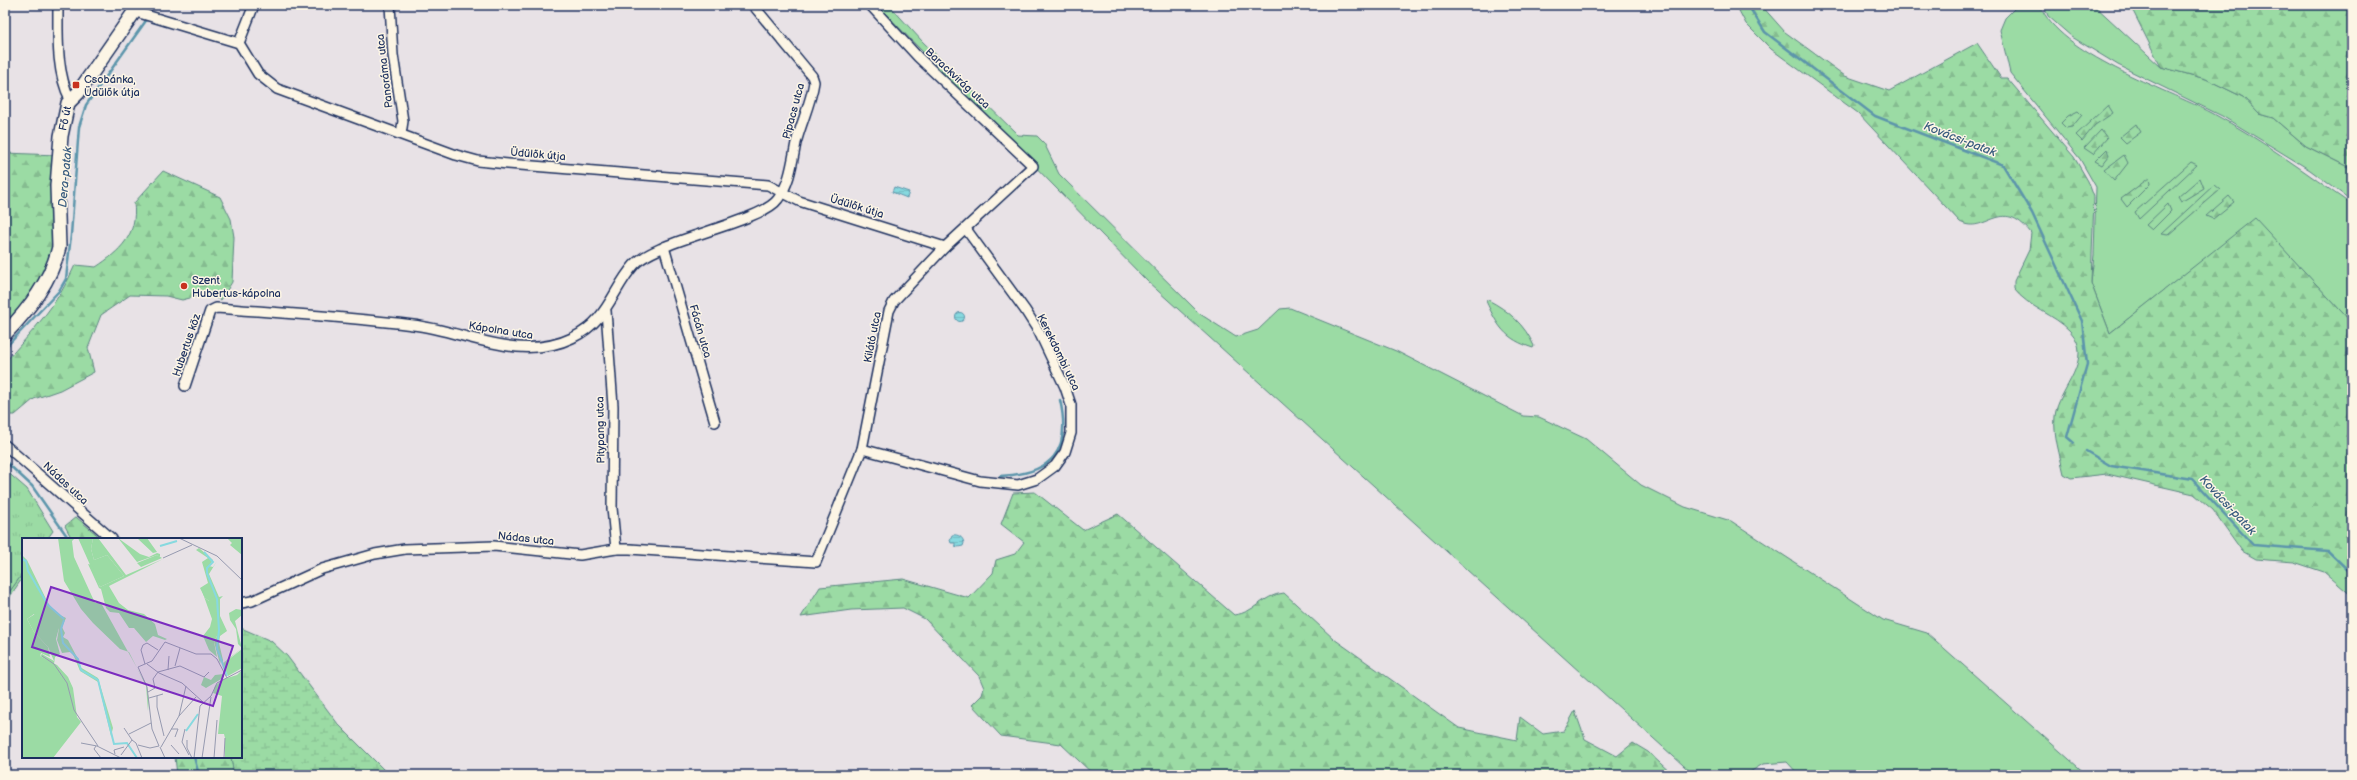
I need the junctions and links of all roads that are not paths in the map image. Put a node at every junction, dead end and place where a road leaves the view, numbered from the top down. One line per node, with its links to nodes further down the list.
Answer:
1 (58, 5): 8 (street)
2 (254, 5): 7 (street)
3 (390, 5): 9 (street, Panoráma utca)
4 (753, 5): 11 (street, Pipacs utca)
5 (870, 5): 10 (street, Barackvirág utca)
6 (139, 10): 7 (street); 8 (main road, Fő út)
7 (239, 43): 9 (street, Üdülők útja)
8 (68, 103): 17 (main road, Fő út)
9 (401, 134): 11 (street, Üdülők útja)
10 (1033, 166): 12 (street, Kilátó utca)
11 (782, 193): 13 (street, Kápolna utca); 14 (street, Üdülők útja)
12 (966, 229): 14 (street, Kilátó utca); 21 (street, Kerekdombi utca)
13 (664, 247): 16 (street, Kápolna utca); 19 (street, Fácán utca)
14 (945, 247): 21 (street, Kilátó utca)
15 (210, 311): 16 (street, Kápolna utca); 18 (street, Hubertus köz)
16 (606, 311): 23 (street, Pitypang utca)
17 (5, 334)
18 (185, 386)
19 (715, 422)
20 (5, 445): 22 (street, Nádas utca)
21 (862, 449): 24 (street, Kilátó utca)
22 (111, 538)
23 (616, 549): 24 (street, Nádas utca); 25 (street, Nádas utca)
24 (816, 562)
25 (242, 602)

